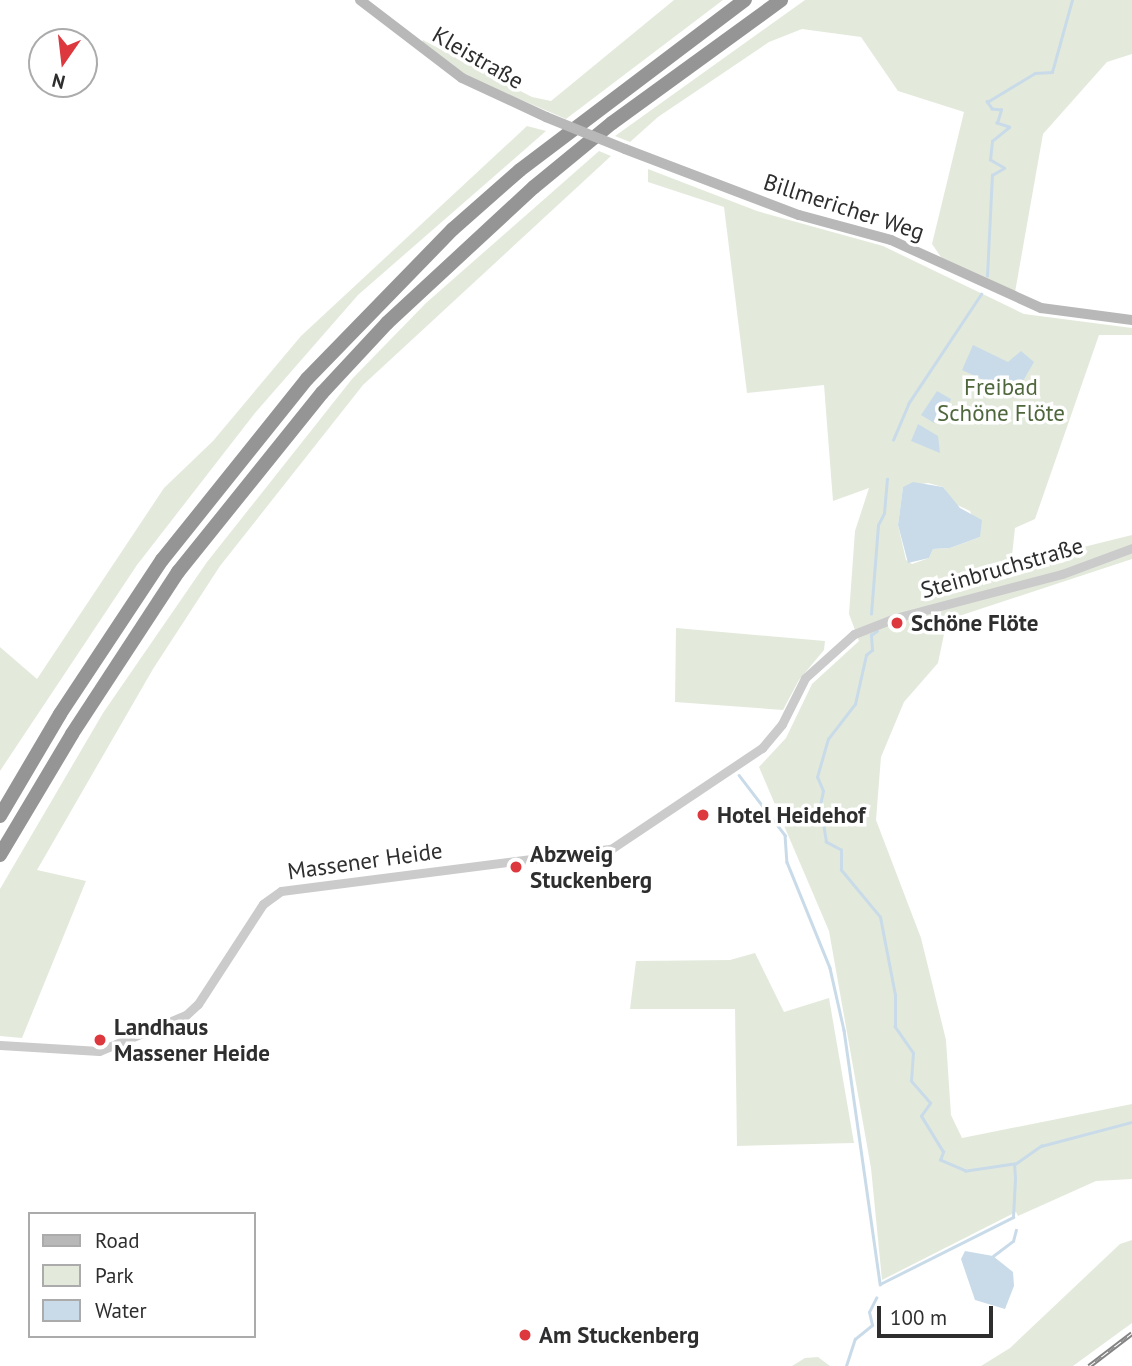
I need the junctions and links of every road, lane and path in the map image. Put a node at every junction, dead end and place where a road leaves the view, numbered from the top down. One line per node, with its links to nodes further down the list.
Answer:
1 (360, 0): 4 (main road, Kleistraße)
2 (745, 0): 8 (highway)
3 (781, 0): 9 (highway)
4 (546, 117): 5 (main road, Billmericher Weg, bridge)
5 (1132, 320)
6 (1132, 548): 7 (street, Steinbruchstraße)
7 (736, 764): 10 (street, Massener Heide)
8 (0, 816)
9 (0, 855)
10 (0, 1045)

